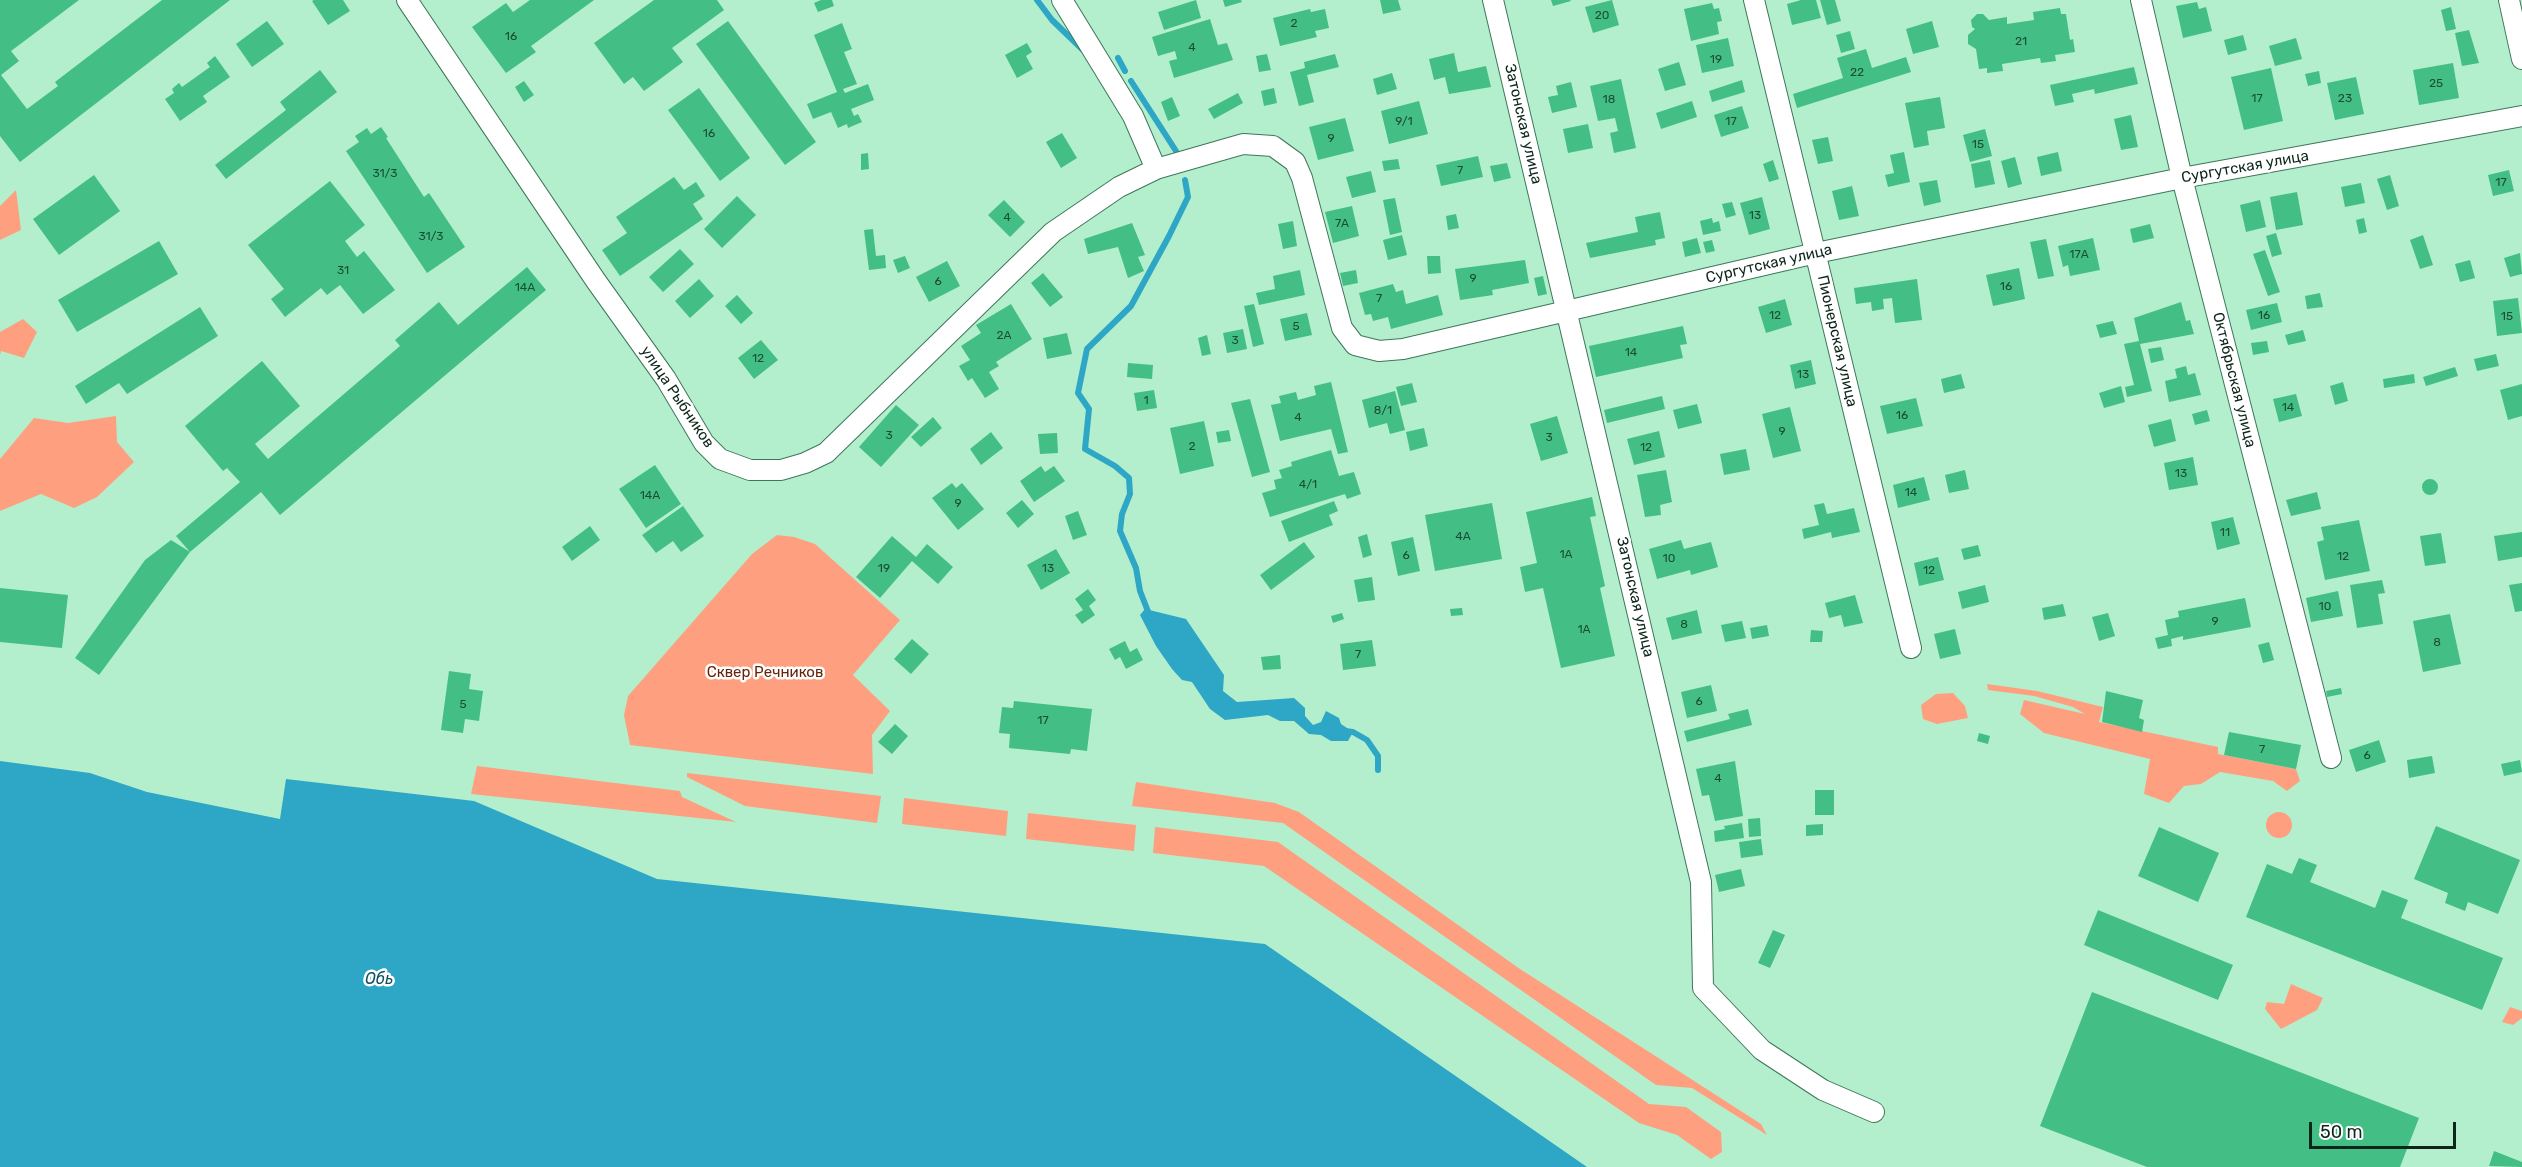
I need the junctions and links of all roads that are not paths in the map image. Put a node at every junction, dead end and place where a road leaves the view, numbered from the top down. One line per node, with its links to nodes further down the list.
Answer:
1 (407, 0): 9 (street, улица Рыбников)
2 (1062, 0): 9 (street)
3 (1493, 0): 12 (street, Затонская улица)
4 (1754, 0): 11 (street, Пионерская улица)
5 (2141, 0): 10 (street, Октябрьская улица)
6 (2508, 0): 7 (street)
7 (2522, 59)
8 (2522, 116): 10 (street, Сургутская улица)
9 (1156, 169): 12 (street, Сургутская улица)
10 (2182, 178): 11 (street, Сургутская улица); 14 (street, Октябрьская улица)
11 (1816, 253): 12 (street, Сургутская улица); 13 (street, Пионерская улица)
12 (1568, 311): 15 (street, Затонская улица)
13 (1911, 648)
14 (2331, 758)
15 (1874, 1112)

